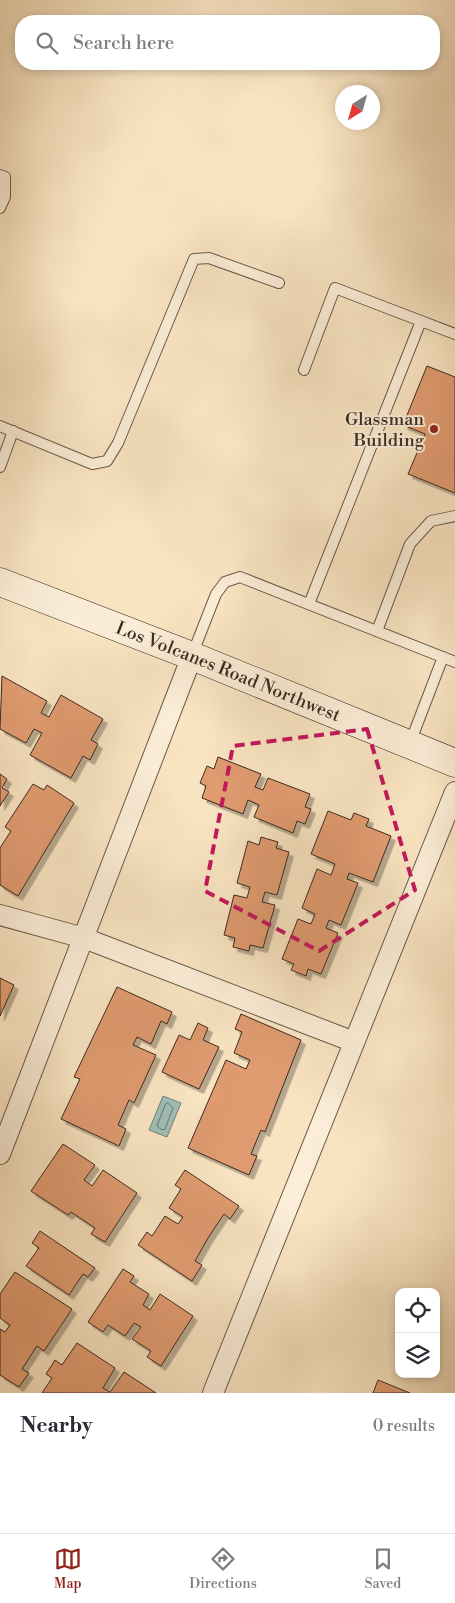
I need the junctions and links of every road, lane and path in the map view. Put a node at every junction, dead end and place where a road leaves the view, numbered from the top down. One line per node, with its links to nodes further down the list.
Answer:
1 (0, 175): 2 (lane)
2 (0, 208)
3 (279, 283): 8 (lane)
4 (421, 320): 5 (lane); 6 (lane); 12 (lane)
5 (455, 334)
6 (304, 370)
7 (0, 426): 8 (lane)
8 (13, 431): 9 (lane)
9 (0, 467)
10 (455, 516): 13 (lane)
11 (0, 582): 14 (street, Los Volcanes Road Northwest)
12 (309, 604): 13 (lane); 14 (lane)
13 (377, 631): 15 (lane)
14 (192, 656): 17 (street, Los Volcanes Road Northwest); 21 (street)
15 (443, 657): 16 (lane); 17 (lane)
16 (455, 662)
17 (409, 744): 18 (street, Los Volcanes Road Northwest)
18 (455, 763)
19 (455, 792): 22 (street)
20 (0, 915): 21 (street)
21 (84, 938): 22 (street); 23 (street)
22 (354, 1042): 24 (street)
23 (0, 1154)
24 (213, 1393)

